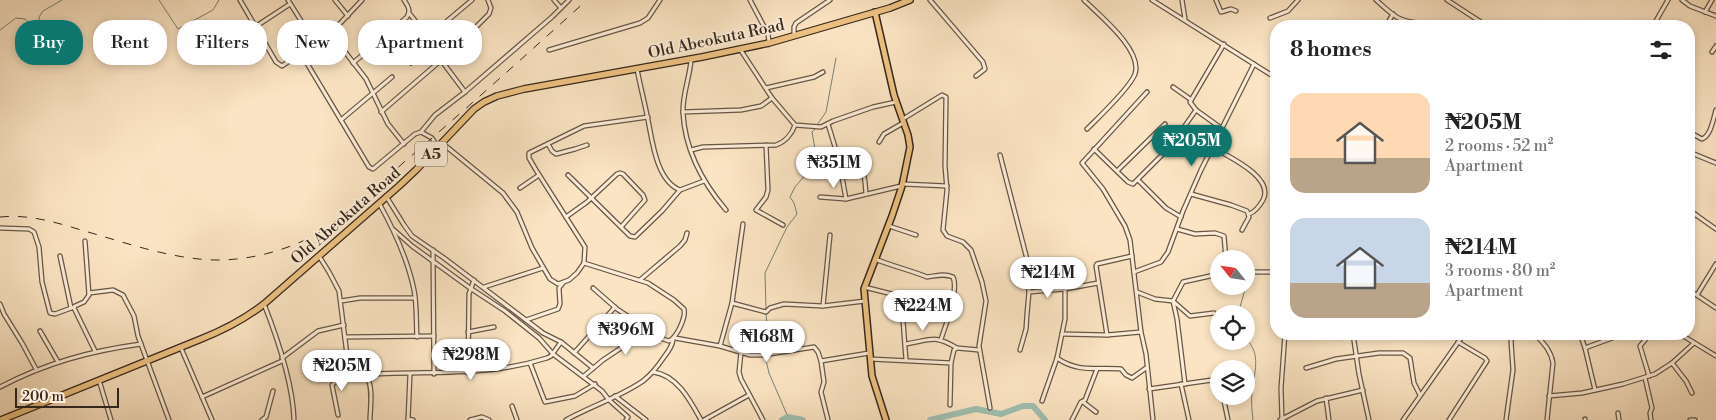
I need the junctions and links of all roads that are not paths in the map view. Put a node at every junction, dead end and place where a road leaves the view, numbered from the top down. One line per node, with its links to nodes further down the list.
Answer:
1 (240, 0): 36 (street)
2 (335, 0): 33 (street)
3 (362, 0): 33 (street)
4 (405, 0): 31 (street)
5 (472, 0): 41 (street)
6 (488, 0): 47 (street)
7 (554, 0): 26 (street)
8 (569, 0): 26 (street)
9 (660, 0): 54 (street)
10 (750, 0): 49 (street)
11 (830, 0): 48 (street)
12 (910, 0): 29 (highway, Old Abeokuta Road / A5)
13 (930, 0): 67 (street)
14 (1084, 0): 88 (street)
15 (1152, 0): 42 (street)
16 (1182, 0): 42 (street)
17 (1216, 0): 27 (street)
18 (1298, 0): 35 (street)
19 (1376, 0): 32 (street)
20 (1447, 0): 45 (street)
21 (1668, 0): 46 (street)
22 (1682, 0): 28 (street)
23 (1712, 0): 25 (street)
24 (289, 2): 37 (street); 38 (street)
25 (1708, 5): 28 (street); 30 (street)
26 (561, 8): 71 (street)
27 (1236, 10)
28 (1700, 10): 30 (street)
29 (877, 12): 48 (highway, Old Abeokuta Road / A5); 76 (main road)
30 (1705, 12): 34 (street)
31 (409, 13): 40 (street); 59 (street)
32 (1393, 14): 43 (street); 44 (street)
33 (348, 16): 39 (street)
34 (1716, 16)
35 (1270, 18)
36 (251, 20)
37 (265, 20)
38 (300, 20)
39 (344, 20)
40 (415, 20)
41 (448, 20)
42 (1185, 20): 50 (street)
43 (1390, 20)
44 (1402, 20)
45 (1478, 20)
46 (1656, 20)
47 (482, 21)
48 (794, 36): 49 (highway, Old Abeokuta Road / A5)
49 (769, 43): 53 (highway, Old Abeokuta Road / A5)
50 (1224, 44): 60 (street); 75 (street)
51 (267, 46): 58 (street)
52 (1716, 46): 55 (street)
53 (740, 49): 57 (highway, Old Abeokuta Road / A5); 70 (street)
54 (549, 50)
55 (1712, 52)
56 (348, 56): 59 (street)
57 (692, 59): 64 (highway, Old Abeokuta Road / A5); 80 (street)
58 (277, 61)
59 (353, 63): 73 (street)
60 (1254, 64): 66 (street); 87 (street)
61 (307, 65): 82 (street)
62 (435, 65): 79 (street)
63 (445, 65): 71 (street)
64 (637, 68): 81 (street); 95 (highway, Old Abeokuta Road / A5)
65 (823, 72): 70 (street)
66 (1270, 74)
67 (976, 76)
68 (392, 78): 73 (street)
69 (1172, 87): 75 (street)
70 (766, 88): 74 (street)
71 (465, 92): 89 (street)
72 (1147, 92): 98 (street)
73 (372, 94): 79 (street); 82 (street)
74 (772, 98): 80 (street); 86 (street)
75 (1190, 99): 77 (street)
76 (897, 101): 83 (main road); 84 (street)
77 (1196, 110): 87 (street); 107 (street)
78 (1716, 110): 90 (street)
79 (381, 112): 92 (street)
80 (683, 112): 99 (street)
81 (648, 117): 93 (street); 112 (street)
82 (341, 120): 92 (street)
83 (903, 121): 91 (street); 109 (main road); 110 (street)
84 (828, 124): 86 (street); 103 (street)
85 (1165, 124): 104 (street)
86 (795, 125): 96 (street)
87 (1221, 128): 97 (street)
88 (1087, 129)
89 (421, 132): 92 (street); 95 (street)
90 (1695, 135)
91 (879, 142)
92 (404, 144)
93 (548, 144): 94 (street); 105 (street)
94 (587, 144)
95 (440, 145): 115 (highway, Old Abeokuta Road / A5); 147 (street)
96 (766, 145): 99 (street); 126 (street)
97 (1212, 147): 114 (street); 121 (street)
98 (1094, 149): 104 (street); 142 (street)
99 (691, 150): 108 (street)
100 (1695, 154): 102 (street)
101 (1000, 155): 161 (street)
102 (1716, 163)
103 (840, 168): 113 (street); 118 (street)
104 (1118, 171): 107 (street)
105 (539, 175): 111 (street); 123 (street)
106 (568, 175): 117 (street)
107 (1138, 180): 124 (street)
108 (704, 181): 112 (street); 120 (street)
109 (902, 185): 110 (street); 113 (street); 127 (main road)
110 (947, 186): 213 (street)
111 (520, 188)
112 (680, 190): 128 (street)
113 (866, 194): 118 (street)
114 (1191, 194): 121 (street); 124 (street)
115 (386, 196): 119 (highway, Old Abeokuta Road / A5); 138 (street)
116 (820, 197): 118 (street)
117 (591, 198): 123 (street); 128 (street); 128 (street)
118 (846, 199)
119 (379, 203): 132 (street); 141 (highway, Old Abeokuta Road / A5)
120 (726, 210)
121 (1249, 214): 133 (street)
122 (1695, 214): 131 (street)
123 (566, 217): 145 (street)
124 (1182, 217): 130 (street)
125 (744, 224): 170 (street)
126 (783, 225)
127 (888, 226): 136 (street); 144 (main road)
128 (620, 227)
129 (0, 228): 175 (street)
130 (1177, 229): 139 (street); 148 (street)
131 (1716, 229)
132 (394, 230): 143 (street); 166 (street)
133 (1242, 230)
134 (687, 233): 153 (street)
135 (830, 235): 173 (street)
136 (916, 235)
137 (85, 241): 163 (street)
138 (433, 250): 143 (street); 152 (street)
139 (1225, 250)
140 (60, 256): 175 (street)
141 (319, 256): 167 (street); 172 (highway, Old Abeokuta Road / A5)
142 (1132, 256): 148 (street); 155 (street)
143 (432, 259): 158 (street); 190 (street)
144 (875, 259): 157 (main road); 177 (street)
145 (584, 263): 153 (street); 154 (street)
146 (1716, 264): 164 (street)
147 (543, 268): 154 (street); 156 (street)
148 (1134, 272): 162 (street)
149 (1255, 272): 150 (street)
150 (1270, 272)
151 (1210, 276): 169 (street)
152 (474, 280): 156 (street); 158 (street)
153 (640, 280): 194 (street)
154 (563, 283): 180 (street)
155 (1098, 283): 160 (street); 189 (street)
156 (484, 287): 180 (street)
157 (864, 287): 165 (street); 168 (main road)
158 (470, 288): 185 (street); 193 (street)
159 (593, 288): 174 (street)
160 (1065, 289): 161 (street); 188 (street)
161 (1030, 292): 214 (street)
162 (1136, 292): 169 (street); 186 (street)
163 (89, 293): 175 (street); 207 (street)
164 (1697, 295): 176 (street)
165 (904, 297): 177 (street); 208 (street)
166 (415, 298): 167 (street); 192 (street)
167 (341, 301): 182 (street)
168 (864, 301): 173 (street); 219 (main road)
169 (1173, 301): 179 (street); 248 (street)
170 (732, 303): 173 (street); 209 (street)
171 (0, 304): 178 (street)
172 (264, 304): 210 (highway, Old Abeokuta Road / A5); 223 (street)
173 (823, 306)
174 (615, 307): 181 (street); 217 (street)
175 (73, 308): 215 (street)
176 (1716, 308)
177 (950, 311): 195 (street)
178 (2, 314): 234 (street)
179 (1210, 314)
180 (526, 320): 187 (street)
181 (641, 325): 194 (street); 232 (street)
182 (344, 326): 191 (street); 223 (street)
183 (494, 327): 185 (street)
184 (40, 331): 226 (street)
185 (468, 332): 238 (street)
186 (1141, 332): 189 (street); 231 (street)
187 (543, 333): 193 (street); 204 (street)
188 (1062, 334): 189 (street); 222 (street)
189 (1107, 335)
190 (434, 336): 192 (street); 240 (street)
191 (345, 337): 192 (street); 236 (street)
192 (417, 337)
193 (539, 338): 218 (street)
194 (674, 338): 209 (street); 237 (street)
195 (941, 339): 208 (street); 211 (street)
196 (1284, 340): 275 (street)
197 (1354, 340): 221 (street)
198 (1511, 340): 302 (street)
199 (1540, 340): 258 (street)
200 (1582, 340): 212 (street)
201 (1607, 340): 212 (street)
202 (1645, 340): 243 (street)
203 (1690, 340): 206 (street)
204 (561, 342): 217 (street); 218 (street)
205 (1458, 342): 257 (street); 301 (street)
206 (1694, 342): 220 (street); 230 (street)
207 (141, 344): 215 (street); 224 (street)
208 (906, 344): 225 (street)
209 (720, 346): 216 (street)
210 (180, 348): 224 (highway, Old Abeokuta Road / A5); 259 (street)
211 (957, 348): 213 (street); 229 (street)
212 (1585, 348): 252 (street)
213 (980, 350): 269 (street)
214 (1020, 350)
215 (95, 351): 226 (street)
216 (741, 352): 227 (street); 255 (street)
217 (574, 353): 232 (street)
218 (553, 354): 228 (street); 242 (street)
219 (869, 356): 225 (street); 227 (street); 293 (main road)
220 (1716, 356)
221 (1356, 357): 233 (street); 251 (street); 257 (street)
222 (1057, 358): 235 (street); 263 (street)
223 (282, 359): 259 (street); 281 (street)
224 (148, 360): 245 (highway, Old Abeokuta Road / A5); 278 (street)
225 (906, 360): 229 (street)
226 (58, 362): 234 (street)
227 (821, 362): 292 (street)
228 (530, 363): 238 (street); 247 (street)
229 (951, 363): 265 (street)
230 (1672, 363): 243 (street); 254 (street)
231 (1147, 367): 235 (street); 250 (street)
232 (593, 368): 242 (street)
233 (1306, 368)
234 (36, 369): 249 (street)
235 (1097, 369): 264 (street)
236 (354, 372): 241 (street); 272 (street)
237 (653, 372): 256 (street); 290 (street)
238 (468, 373): 240 (street)
239 (410, 374): 240 (street); 241 (street); 274 (street)
240 (434, 374)
241 (362, 375): 282 (street)
242 (584, 376): 247 (street)
243 (1649, 376): 244 (street)
244 (1645, 378): 252 (street); 305 (street)
245 (99, 380): 276 (highway, Old Abeokuta Road / A5); 277 (street)
246 (1210, 380): 248 (street)
247 (595, 384): 261 (street)
248 (1183, 384): 250 (street); 296 (street)
249 (0, 387)
250 (1149, 389): 295 (street)
251 (1363, 390): 260 (street); 299 (street)
252 (1594, 390): 258 (street)
253 (273, 391): 280 (street)
254 (1692, 394)
255 (749, 395): 290 (street); 291 (street)
256 (614, 396): 261 (street); 262 (street)
257 (1420, 396): 300 (street)
258 (1549, 396): 303 (street)
259 (202, 397): 279 (street)
260 (1326, 398): 275 (street); 298 (street)
261 (609, 400): 268 (street); 273 (street)
262 (620, 400): 268 (street); 289 (street)
263 (1042, 401)
264 (1084, 402): 270 (street); 294 (street)
265 (950, 405)
266 (1225, 405): 297 (street)
267 (512, 406): 286 (street)
268 (615, 407): 288 (street)
269 (990, 408)
270 (1096, 412)
271 (1618, 413): 304 (street)
272 (338, 415)
273 (573, 418): 287 (street)
274 (408, 419): 283 (street)
275 (1281, 419)
276 (0, 420)
277 (111, 420)
278 (169, 420)
279 (212, 420)
280 (262, 420)
281 (294, 420)
282 (370, 420)
283 (413, 420)
284 (470, 420): 285 (street)
285 (489, 420)
286 (516, 420)
287 (566, 420)
288 (626, 420)
289 (646, 420)
290 (703, 420)
291 (763, 420)
292 (828, 420)
293 (886, 420)
294 (1072, 420)
295 (1153, 420)
296 (1189, 420)
297 (1228, 420)
298 (1329, 420)
299 (1369, 420)
300 (1403, 420)
301 (1449, 420)
302 (1506, 420)
303 (1547, 420)
304 (1619, 420)
305 (1651, 420)
306 (1690, 420): 307 (street)
307 (1695, 420)

